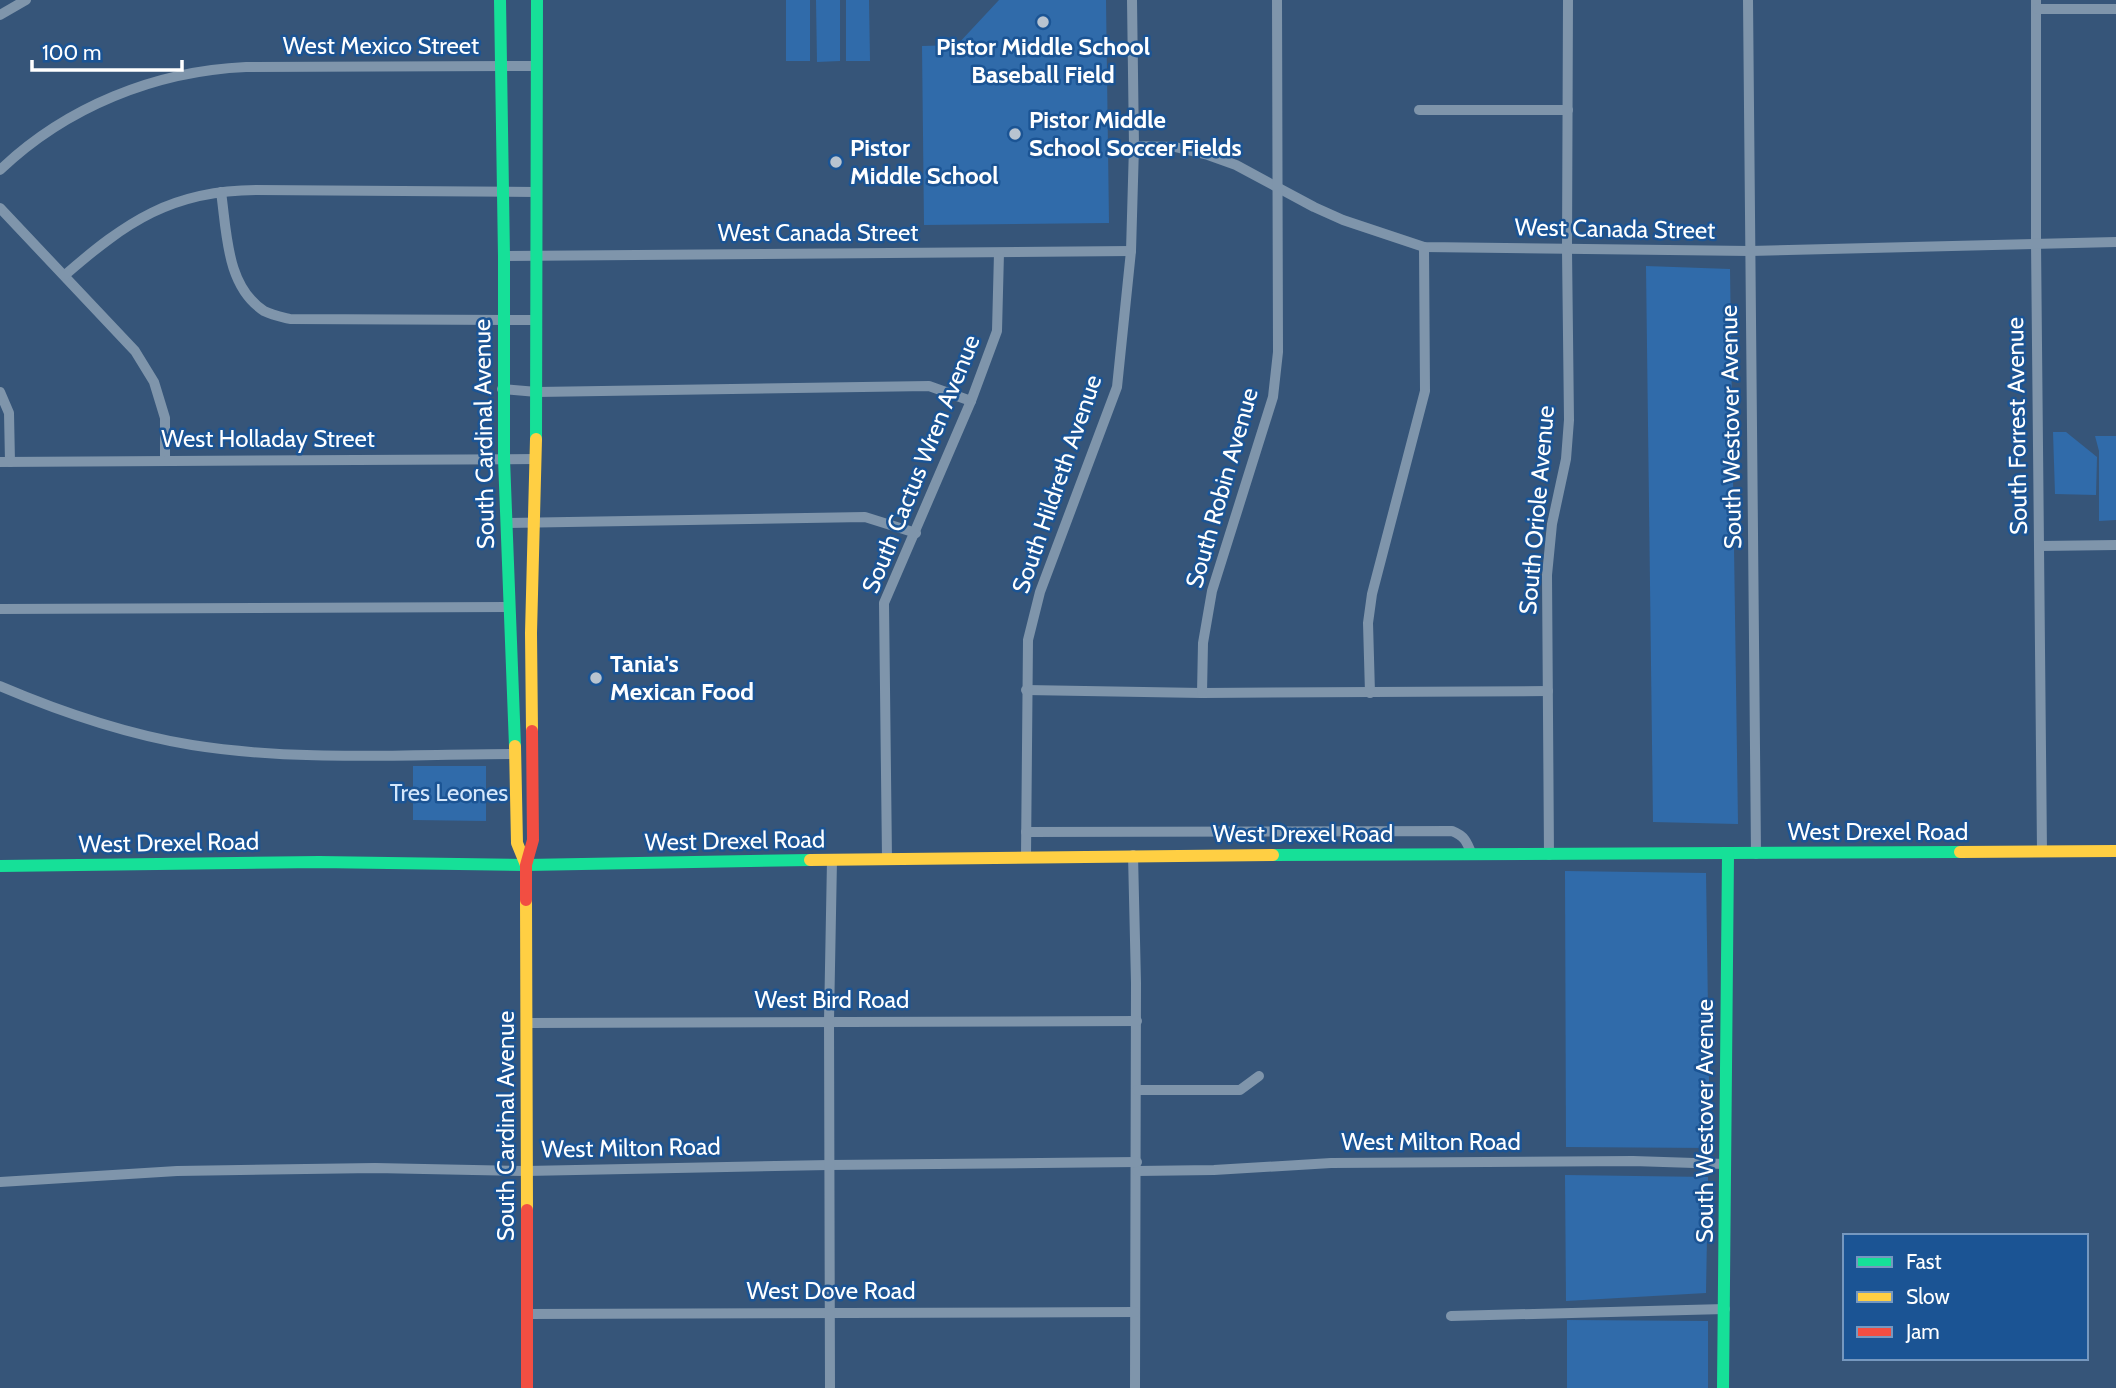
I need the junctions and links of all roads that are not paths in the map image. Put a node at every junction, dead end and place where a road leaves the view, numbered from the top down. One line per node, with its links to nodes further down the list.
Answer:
1 (26, 0): 10 (street)
2 (500, 0): 11 (street, South Cardinal Avenue)
3 (537, 0): 12 (street, South Cardinal Avenue)
4 (1132, 0): 15 (street, South Hildreth Avenue)
5 (1277, 0): 17 (street, South Robin Avenue)
6 (1568, 0): 14 (street, South Oriole Avenue)
7 (1748, 0): 27 (street, South Westover Avenue)
8 (2036, 5): 9 (street); 23 (street, South Forrest Avenue)
9 (2116, 9)
10 (0, 15)
11 (501, 66): 12 (street, West Mexico Street); 16 (street, West Mexico Street); 18 (street, South Cardinal Avenue)
12 (537, 66): 19 (street, South Cardinal Avenue)
13 (1419, 110): 14 (street)
14 (1568, 110): 25 (street, South Oriole Avenue)
15 (1134, 146): 17 (street, West Canada Street); 26 (street, South Hildreth Avenue)
16 (0, 170)
17 (1276, 186): 24 (street, West Canada Street); 52 (street, South Robin Avenue)
18 (502, 191): 19 (street); 20 (street); 29 (street, South Cardinal Avenue)
19 (536, 191): 30 (street, South Cardinal Avenue)
20 (221, 192): 31 (street); 32 (street)
21 (0, 208): 31 (street)
22 (2116, 242): 23 (street, West Canada Street)
23 (2036, 243): 27 (street, West Canada Street); 46 (street, South Forrest Avenue)
24 (1424, 247): 25 (street, West Canada Street); 53 (street)
25 (1567, 250): 27 (street, West Canada Street); 51 (street, South Oriole Avenue)
26 (1131, 251): 28 (street, West Canada Street); 50 (street, South Hildreth Avenue)
27 (1750, 251): 58 (street, South Westover Avenue)
28 (999, 253): 30 (street, West Canada Street); 37 (street, South Cactus Wren Avenue)
29 (504, 256): 30 (street, West Canada Street); 32 (street, South Cardinal Avenue)
30 (537, 256): 33 (street, South Cardinal Avenue)
31 (65, 275): 40 (street)
32 (503, 320): 33 (street); 34 (street, South Cardinal Avenue)
33 (536, 320): 36 (street, South Cardinal Avenue)
34 (502, 389): 36 (street); 38 (street, South Cardinal Avenue)
35 (0, 392): 41 (street)
36 (537, 392): 37 (street); 39 (street, South Cardinal Avenue)
37 (971, 401): 44 (street, South Cactus Wren Avenue)
38 (503, 459): 39 (street, West Holladay Street); 40 (street, West Holladay Street); 43 (street, South Cardinal Avenue)
39 (536, 459): 42 (street, South Cardinal Avenue)
40 (165, 460): 41 (street, West Holladay Street)
41 (5, 462)
42 (533, 522): 43 (street); 44 (street); 66 (street, South Cardinal Avenue)
43 (506, 523): 47 (street, South Cardinal Avenue)
44 (916, 533): 64 (street, South Cactus Wren Avenue)
45 (2116, 545): 46 (street)
46 (2040, 546): 57 (street, South Forrest Avenue)
47 (508, 607): 48 (street); 54 (street, South Cardinal Avenue)
48 (0, 609)
49 (0, 685): 54 (street)
50 (1026, 690): 52 (street); 55 (street, South Hildreth Avenue)
51 (1548, 691): 53 (street); 63 (street, South Oriole Avenue)
52 (1202, 693): 53 (street)
53 (1370, 693)
54 (515, 754): 66 (street, South Cardinal Avenue)
55 (1026, 832): 60 (street, South Hildreth Avenue); 62 (street, West Drexel Road)
56 (2116, 851): 57 (street, West Drexel Road)
57 (2042, 852): 58 (street, West Drexel Road)
58 (1756, 854): 59 (street, West Drexel Road)
59 (1728, 855): 63 (street, West Drexel Road); 73 (street, South Westover Avenue)
60 (1026, 856): 61 (street, West Drexel Road); 64 (street, West Drexel Road)
61 (1133, 856): 62 (street, West Drexel Road); 69 (street)
62 (1472, 856): 63 (street, West Drexel Road)
63 (1549, 856)
64 (887, 859): 65 (street, West Drexel Road)
65 (832, 860): 66 (street, West Drexel Road); 68 (street)
66 (526, 865): 67 (street, West Drexel Road); 70 (street, South Cardinal Avenue)
67 (0, 866)
68 (829, 1021): 69 (street, West Bird Road); 70 (street, West Bird Road); 74 (street)
69 (1137, 1021): 72 (street)
70 (528, 1023): 76 (street, South Cardinal Avenue)
71 (1259, 1076): 72 (street)
72 (1137, 1090): 75 (street)
73 (1725, 1164): 75 (street, West Milton Road); 78 (street, South Westover Avenue)
74 (829, 1165): 75 (street, West Milton Road); 76 (street, West Milton Road); 79 (street)
75 (1137, 1167): 80 (street)
76 (526, 1171): 77 (street, West Milton Road); 81 (street, South Cardinal Avenue)
77 (0, 1182)
78 (1725, 1308): 82 (street); 86 (street, South Westover Avenue)
79 (830, 1311): 80 (street, West Dove Road); 81 (street, West Dove Road); 84 (street)
80 (1135, 1312): 85 (street)
81 (527, 1314): 83 (street, South Cardinal Avenue)
82 (1451, 1315)
83 (527, 1388)
84 (830, 1388)
85 (1135, 1388)
86 (1723, 1388)

